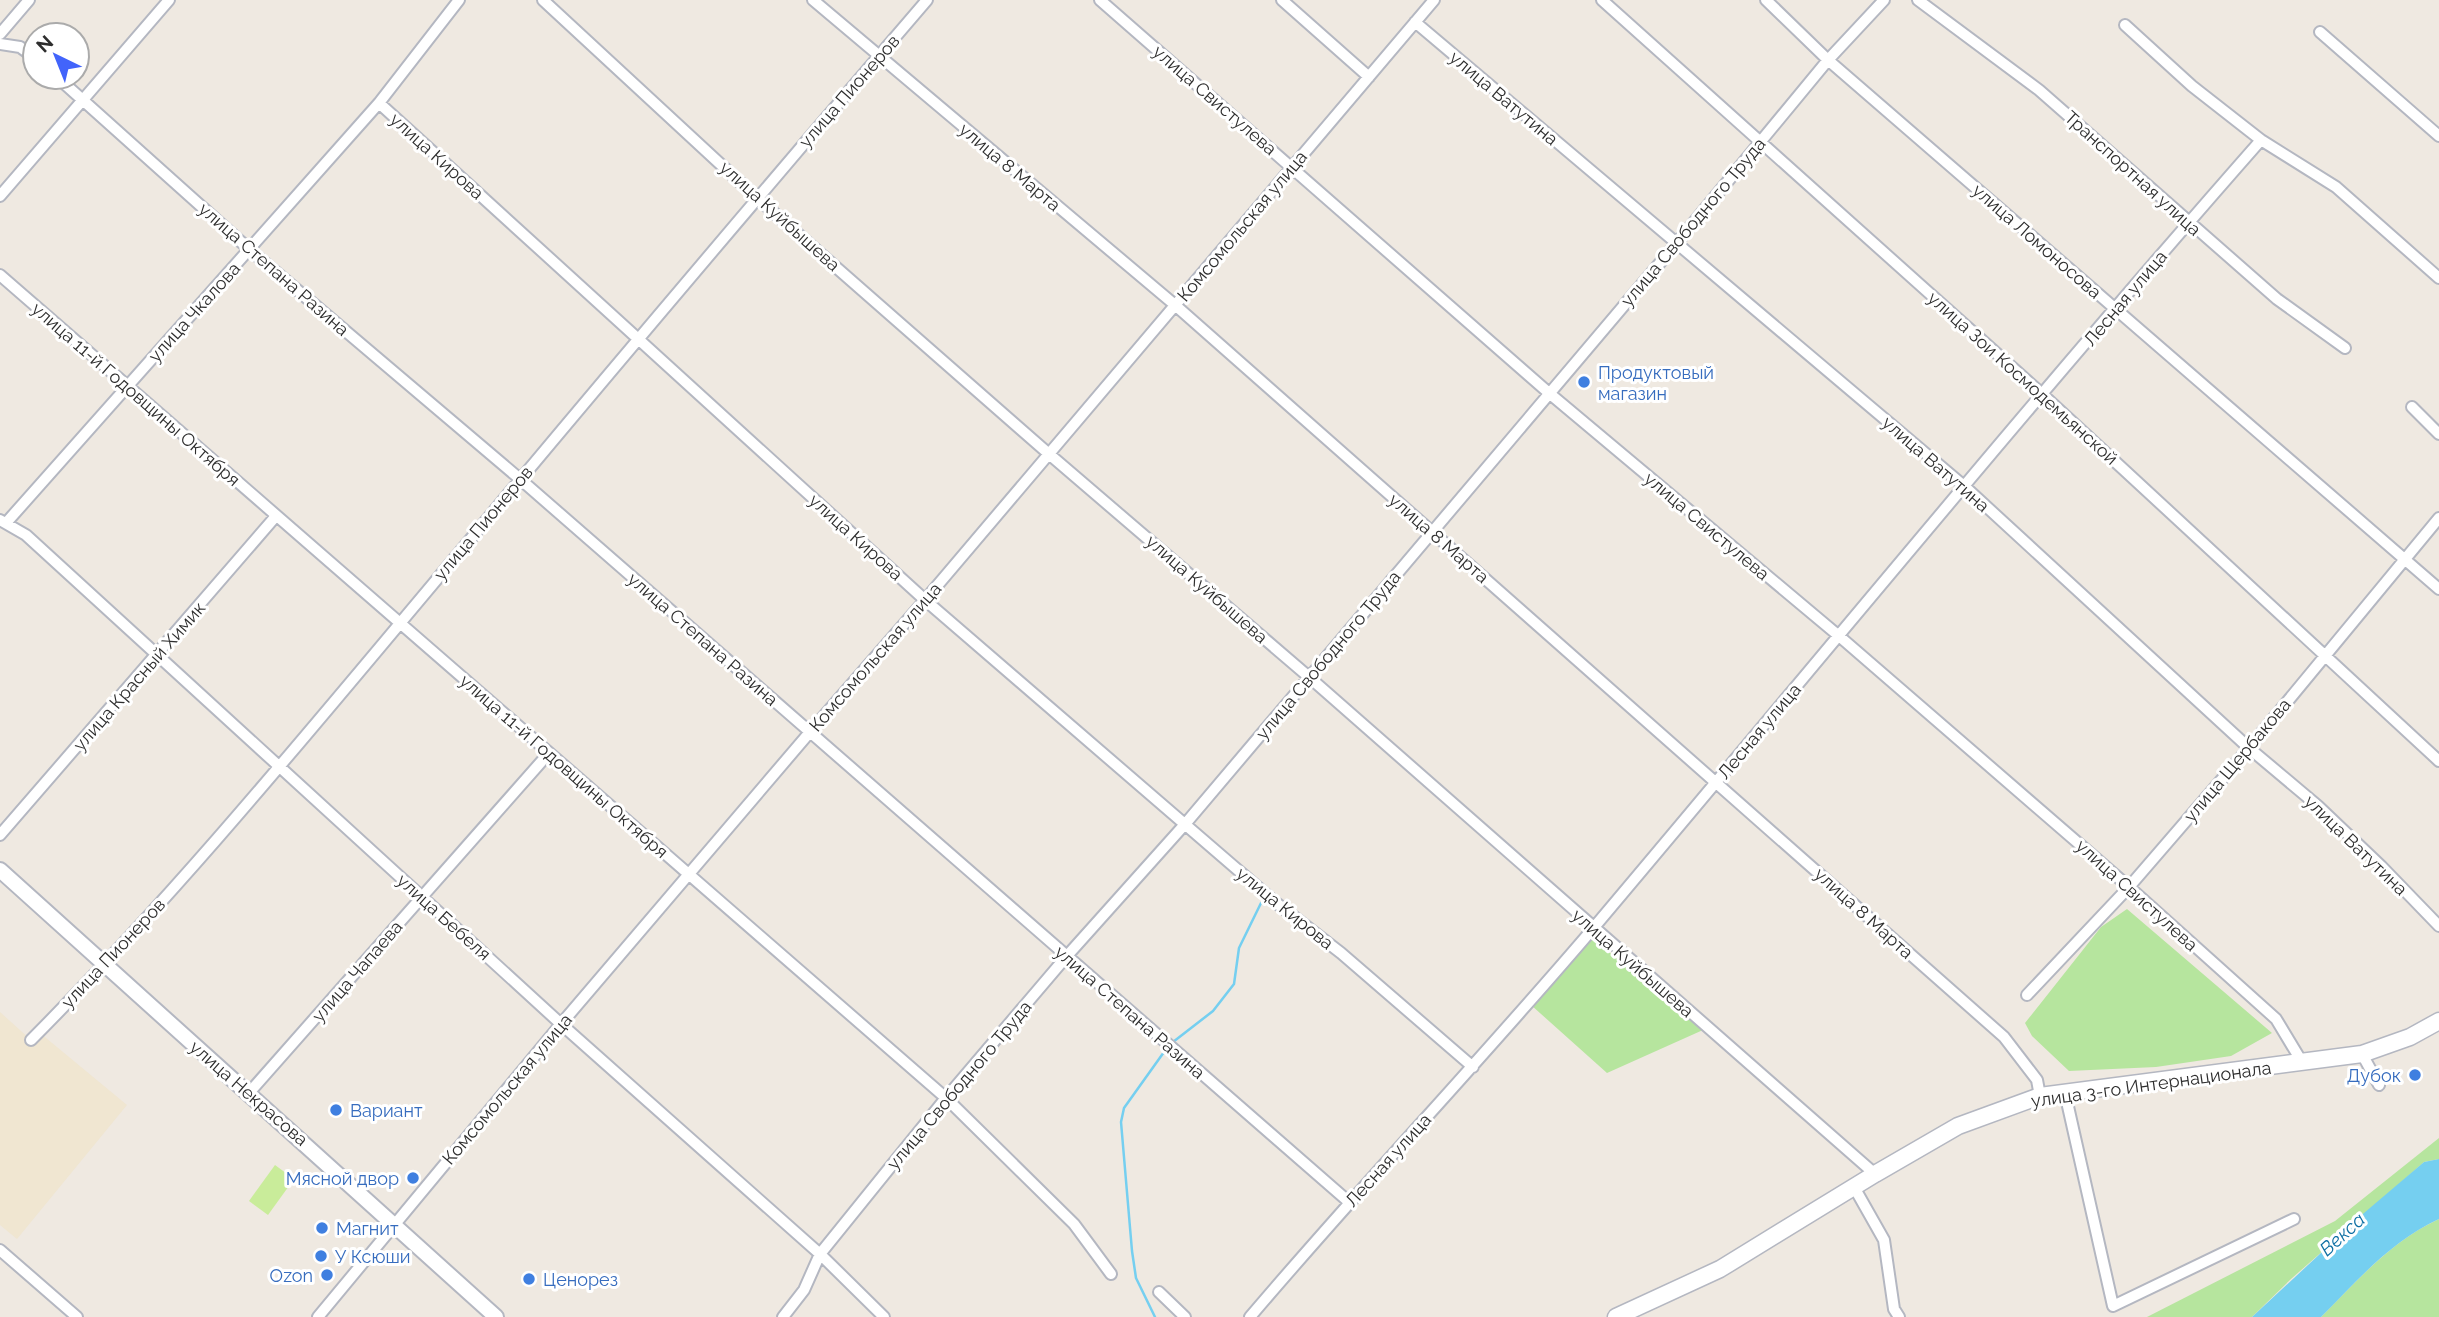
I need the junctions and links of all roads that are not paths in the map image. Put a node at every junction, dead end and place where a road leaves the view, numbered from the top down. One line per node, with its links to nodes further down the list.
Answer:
1 (29, 0): 17 (street)
2 (169, 0): 24 (street)
3 (459, 0): 25 (street, улица Чкалова)
4 (543, 0): 31 (street, улица Куйбышева)
5 (813, 0): 20 (street, улица 8 Марта)
6 (928, 0): 20 (street, улица Пионеров)
7 (1100, 0): 29 (street, улица Свистулева)
8 (1282, 0): 22 (street)
9 (1434, 0): 14 (street, Комсомольская улица)
10 (1602, 0): 28 (street, улица Зои Космодемьянской)
11 (1766, 0): 21 (street, улица Ломоносова)
12 (1884, 0): 21 (street, улица Свободного Труда)
13 (1918, 0): 32 (street, Транспортная улица)
14 (1415, 22): 22 (street, Комсомольская улица); 33 (street, улица Ватутина)
15 (2125, 25): 27 (street)
16 (2320, 32): 26 (street)
17 (0, 34)
18 (0, 44): 19 (street)
19 (21, 48)
20 (879, 56): 31 (street, улица Пионеров); 37 (street, улица 8 Марта)
21 (1828, 60): 28 (street, улица Свободного Труда); 38 (street, улица Ломоносова)
22 (1369, 77): 29 (street, Комсомольская улица)
23 (73, 91): 24 (street, улица Степана Разина)
24 (82, 99): 30 (street); 34 (street, улица Степана Разина)
25 (379, 103): 34 (street, улица Чкалова); 39 (street, улица Кирова)
26 (2439, 136)
27 (2261, 140): 32 (street, Лесная улица); 36 (street)
28 (1759, 143): 33 (street, улица Свободного Труда); 43 (street, улица Зои Космодемьянской)
29 (1292, 168): 37 (street, Комсомольская улица); 42 (street, улица Свистулева)
30 (0, 196)
31 (757, 198): 39 (street, улица Пионеров); 46 (street, улица Куйбышева)
32 (2189, 223): 38 (street, Лесная улица); 40 (street, Транспортная улица)
33 (1676, 244): 42 (street, улица Свободного Труда); 48 (street, улица Ватутина)
34 (250, 250): 41 (street, улица Чкалова); 47 (street, улица Степана Разина)
35 (0, 275): 41 (street, улица 11-й Годовщины Октября)
36 (2439, 278)
37 (1175, 305): 46 (street, Комсомольская улица); 52 (street, улица 8 Марта)
38 (2115, 308): 43 (street, Лесная улица); 53 (street, улица Ломоносова)
39 (638, 340): 47 (street, улица Пионеров); 55 (street, улица Кирова)
40 (2345, 348)
41 (127, 386): 49 (street, улица 11-й Годовщины Октября); 51 (street, улица Чкалова)
42 (1549, 393): 52 (street, улица Свободного Труда); 57 (street, улица Свистулева)
43 (2043, 395): 48 (street, Лесная улица); 59 (street, улица Зои Космодемьянской)
44 (2412, 407): 45 (street)
45 (2439, 434)
46 (1049, 454): 55 (street, Комсомольская улица); 60 (street, улица Куйбышева)
47 (520, 479): 56 (street, улица Пионеров); 61 (street, улица Степана Разина)
48 (1964, 486): 57 (street, Лесная улица); 62 (street, улица Ватутина)
49 (276, 516): 56 (street, улица 11-й Годовщины Октября); 58 (street, улица Красный Химик)
50 (2439, 518): 53 (street, улица Щербакова)
51 (3, 522): 58 (street, улица Бебеля)
52 (1432, 532): 60 (street, улица Свободного Труда); 66 (street, улица 8 Марта)
53 (2405, 559): 54 (street, улица Ломоносова); 59 (street, улица Щербакова)
54 (2439, 589)
55 (925, 600): 61 (street, Комсомольская улица); 67 (street, улица Кирова)
56 (400, 623): 63 (street, улица 11-й Годовщины Октября); 65 (street, улица Пионеров)
57 (1839, 636): 66 (street, Лесная улица); 71 (street, улица Свистулева)
58 (157, 655): 65 (street, улица Бебеля); 68 (street, улица Красный Химик)
59 (2325, 656): 62 (street, улица Щербакова); 64 (street, улица Зои Космодемьянской)
60 (1309, 677): 67 (street, улица Свободного Труда); 74 (street, улица Куйбышева)
61 (810, 732): 70 (street, Комсомольская улица); 75 (street, улица Степана Разина)
62 (2249, 748): 71 (street, улица Щербакова); 73 (street, улица Ватутина)
63 (549, 753): 70 (street, улица 11-й Годовщины Октября); 72 (street, улица Чапаева)
64 (2439, 761)
65 (279, 766): 72 (street, улица Бебеля); 76 (street, улица Пионеров)
66 (1717, 781): 74 (street, Лесная улица); 87 (street, улица 8 Марта)
67 (1186, 823): 75 (street, улица Свободного Труда); 83 (street, улица Кирова)
68 (0, 835)
69 (0, 870): 76 (street, улица Некрасова)
70 (689, 875): 79 (street, Комсомольская улица); 88 (street, улица 11-й Годовщины Октября)
71 (2129, 887): 77 (street, улица Щербакова); 82 (street, улица Свистулева)
72 (422, 897): 79 (street, улица Бебеля); 86 (street, улица Чапаева)
73 (2439, 926)
74 (1593, 928): 83 (street, Лесная улица); 89 (street, улица Куйбышева)
75 (1066, 957): 88 (street, улица Свободного Труда); 91 (street, улица Степана Разина)
76 (106, 965): 80 (street, улица Пионеров); 86 (street, улица Некрасова)
77 (2027, 995)
78 (2439, 1021): 81 (main road, улица 3-го Интернационала)
79 (561, 1024): 93 (street, Комсомольская улица); 95 (street, улица Бебеля)
80 (31, 1040)
81 (2362, 1054): 82 (main road, улица 3-го Интернационала); 84 (street)
82 (2302, 1062): 85 (main road, улица 3-го Интернационала)
83 (1473, 1067): 91 (street, Лесная улица)
84 (2379, 1085)
85 (2065, 1093): 87 (main road, улица 3-го Интернационала); 92 (street)
86 (248, 1094): 93 (street, улица Некрасова)
87 (2040, 1096): 89 (main road, улица 3-го Интернационала)
88 (947, 1098): 95 (street, улица Свободного Труда); 96 (street, улица 11-й Годовщины Октября)
89 (1875, 1174): 90 (main road, улица 3-го Интернационала)
90 (1854, 1187): 105 (main road, улица 3-го Интернационала); 106 (street)
91 (1349, 1202): 104 (street, Лесная улица)
92 (2294, 1219)
93 (393, 1225): 99 (street, Комсомольская улица); 100 (street, улица Некрасова)
94 (0, 1250): 98 (street)
95 (820, 1254): 101 (street, улица Свободного Труда); 102 (street, улица Бебеля)
96 (1111, 1274)
97 (1159, 1292): 103 (street)
98 (73, 1316)
99 (318, 1317)
100 (496, 1317)
101 (783, 1317)
102 (884, 1317)
103 (1185, 1317)
104 (1250, 1317)
105 (1616, 1317)
106 (1899, 1317)

